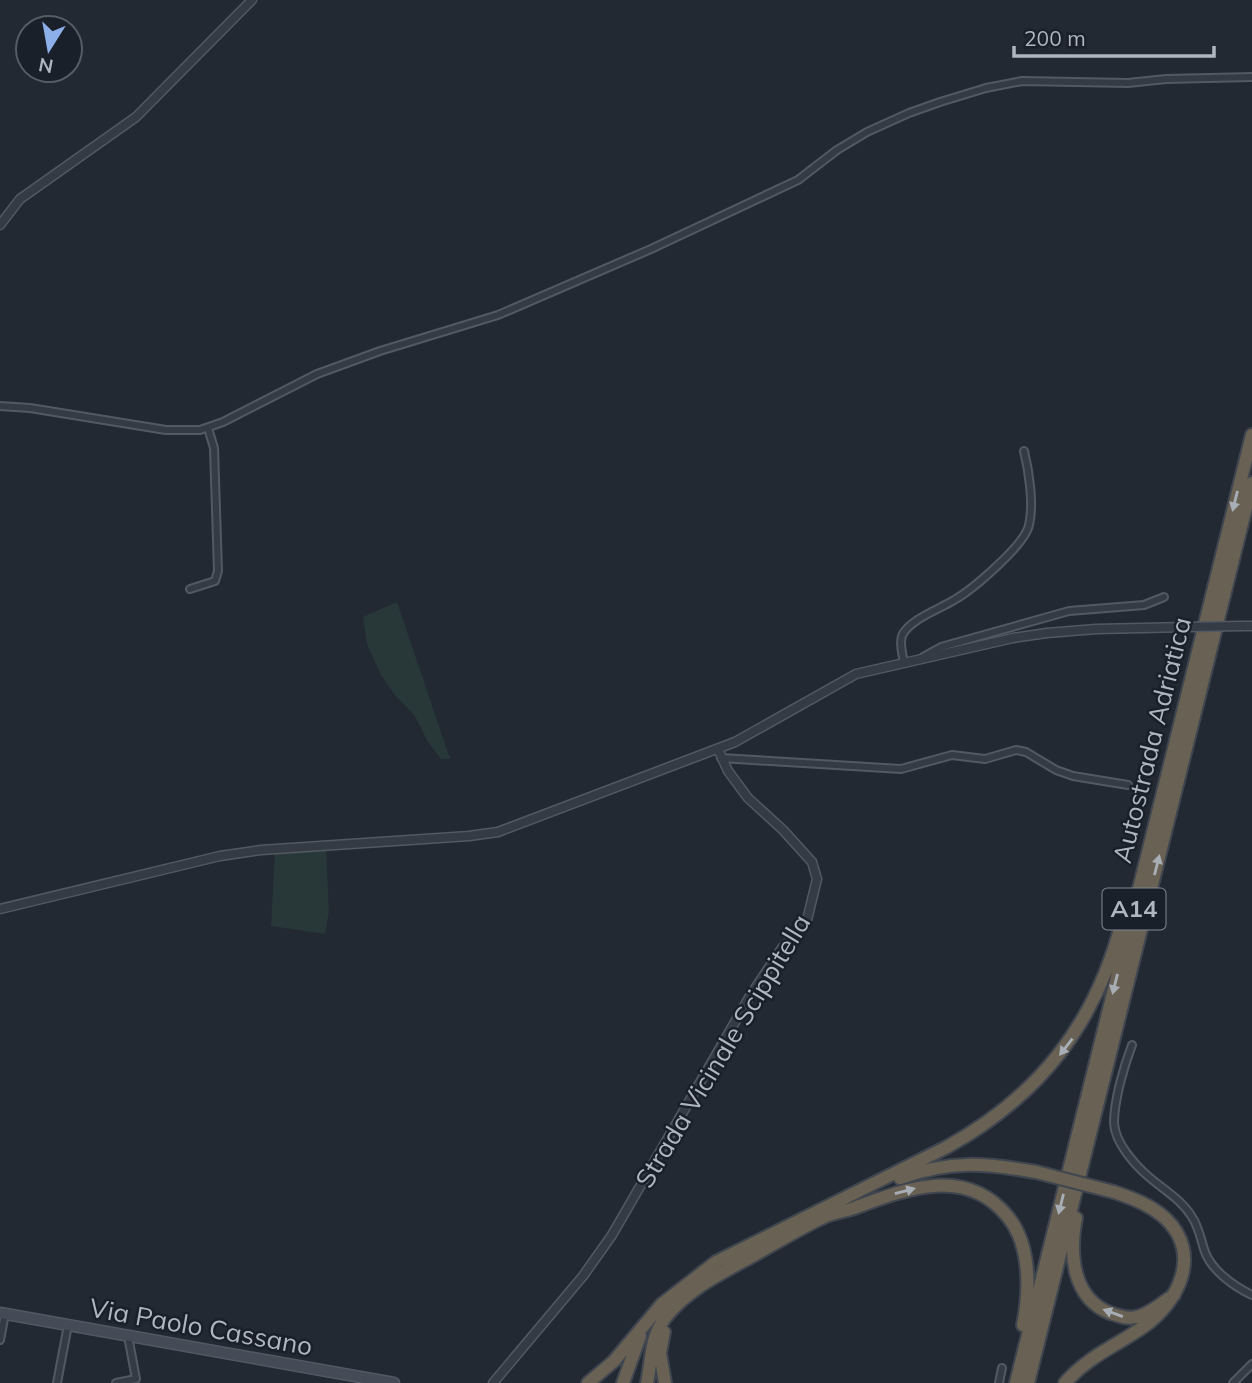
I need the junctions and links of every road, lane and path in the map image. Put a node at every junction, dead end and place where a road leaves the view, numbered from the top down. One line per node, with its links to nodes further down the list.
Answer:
1 (252, 0): 3 (street)
2 (1252, 77): 5 (street)
3 (0, 225)
4 (0, 406): 5 (street)
5 (208, 428): 9 (street)
6 (1252, 435): 15 (highway, Autostrada Adriatica / A14, one-way to 15)
7 (1024, 451): 13 (street)
8 (1252, 483): 19 (highway, Autostrada Adriatica / A14, one-way to 8)
9 (190, 589)
10 (1164, 597): 12 (street)
11 (1252, 626): 12 (street, bridge)
12 (919, 660): 13 (street)
13 (904, 663): 14 (street)
14 (720, 754): 16 (street); 17 (street); 34 (street, Strada Vicinale Scippitella)
15 (1171, 754): 20 (highway, one-way to 20); 41 (highway, Autostrada Adriatica / A14, one-way to 41)
16 (1128, 785)
17 (0, 909)
18 (1132, 1045): 22 (street)
19 (1103, 1083): 21 (highway, one-way to 19); 42 (highway, Autostrada Adriatica / A14)
20 (821, 1213): 21 (highway, bridge); 23 (highway); 25 (highway); 40 (highway, one-way to 40)
21 (1174, 1295): 43 (highway)
22 (1252, 1295)
23 (671, 1311): 37 (highway); 38 (highway)
24 (2, 1313): 26 (main road, Via Paolo Cassano); 28 (street)
25 (646, 1324): 35 (highway); 36 (highway)
26 (68, 1325): 27 (main road, Via Paolo Cassano); 31 (street)
27 (128, 1336): 32 (street); 33 (main road, Via Paolo Cassano)
28 (0, 1340)
29 (1252, 1364): 44 (street)
30 (1002, 1367): 39 (street)
31 (57, 1383)
32 (116, 1383)
33 (394, 1383)
34 (494, 1383)
35 (588, 1383)
36 (623, 1383)
37 (647, 1383)
38 (665, 1383)
39 (999, 1383)
40 (1009, 1383)
41 (1016, 1383)
42 (1028, 1383)
43 (1065, 1383)
44 (1233, 1383)

